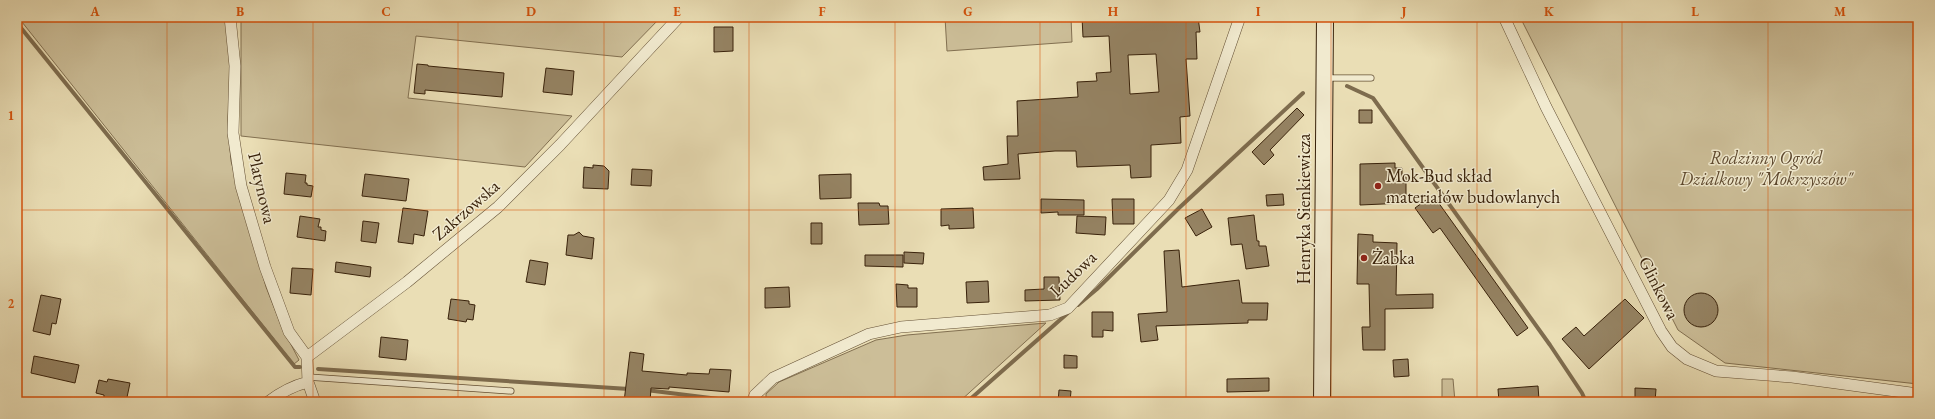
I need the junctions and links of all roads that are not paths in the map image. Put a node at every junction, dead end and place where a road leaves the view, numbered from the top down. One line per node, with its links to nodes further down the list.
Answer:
1 (230, 17): 8 (street, Platynowa)
2 (679, 17): 8 (street, Zakrzowska)
3 (1240, 17): 14 (street, Ludowa)
4 (1325, 17): 6 (main road, Henryka Sienkiewicza)
5 (1504, 17): 11 (street, Glinkowa)
6 (1324, 78): 7 (lane); 15 (main road, Henryka Sienkiewicza)
7 (1371, 78)
8 (307, 356): 9 (street)
9 (308, 379): 10 (lane); 12 (street); 13 (street)
10 (511, 392)
11 (1918, 394)
12 (268, 402)
13 (315, 402)
14 (752, 402)
15 (1322, 402)

